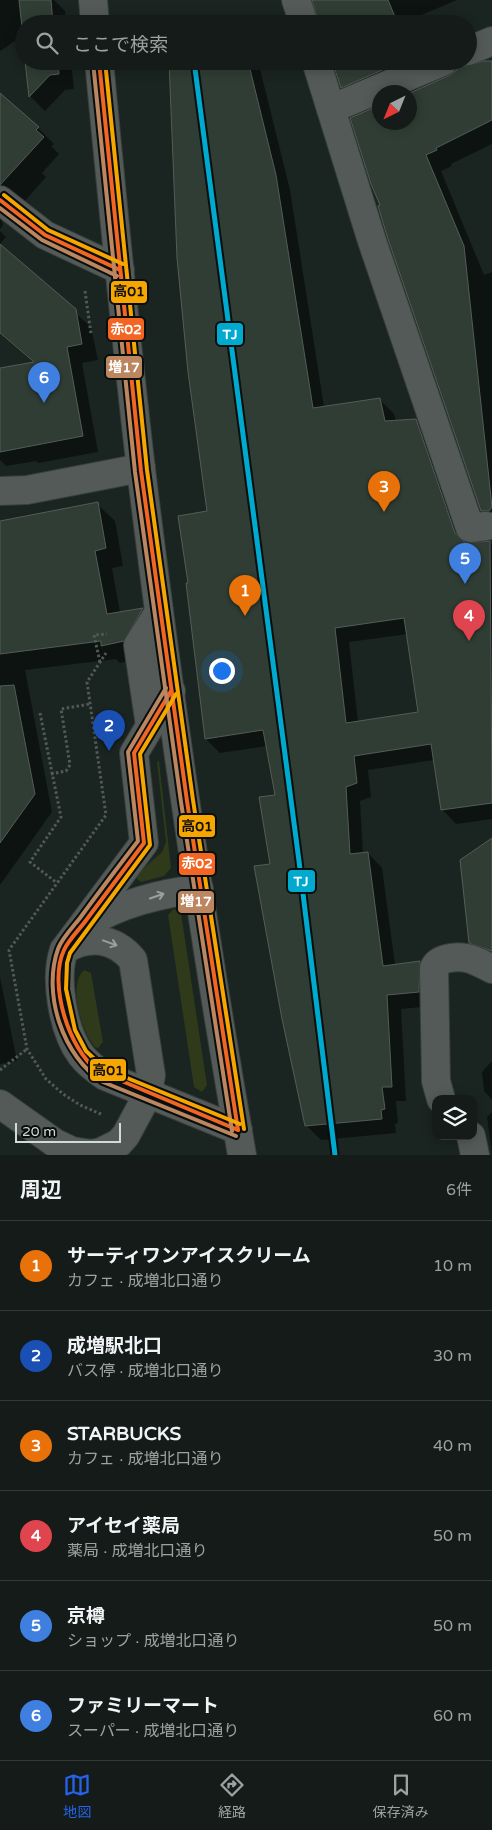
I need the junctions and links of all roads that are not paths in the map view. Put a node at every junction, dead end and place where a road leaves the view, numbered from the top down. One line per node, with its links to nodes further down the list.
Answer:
1 (93, 0): 3 (street)
2 (296, 0): 4 (street)
3 (94, 15)
4 (301, 15)
5 (492, 41): 6 (street)
6 (477, 47)
7 (100, 70): 12 (street)
8 (319, 70): 10 (street)
9 (423, 70): 10 (street)
10 (331, 109): 15 (street)
11 (0, 200): 12 (street)
12 (120, 270): 13 (street)
13 (141, 468): 14 (street); 16 (street)
14 (0, 491)
15 (486, 526)
16 (156, 614): 17 (street); 18 (street)
17 (171, 691): 18 (street); 19 (street)
18 (150, 726): 20 (street)
19 (199, 888): 20 (street, one-way to 19); 27 (street)
20 (81, 929): 21 (street)
21 (64, 950): 23 (street); 23 (street, one-way to 23)
22 (492, 969): 24 (street)
23 (148, 1094): 25 (street); 27 (street)
24 (440, 1095)
25 (0, 1104)
26 (473, 1140): 28 (street)
27 (240, 1143)
28 (475, 1155)

